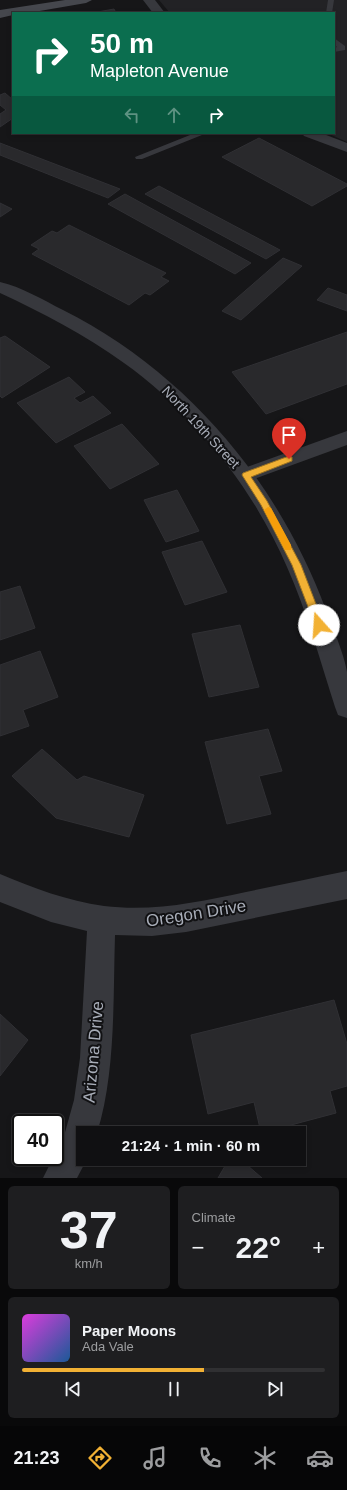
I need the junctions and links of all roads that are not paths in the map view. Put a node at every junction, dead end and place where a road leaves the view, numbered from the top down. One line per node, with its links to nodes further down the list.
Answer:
1 (86, 0): 5 (main road)
2 (149, 0): 6 (street)
3 (331, 0): 7 (lane)
4 (12, 12): 8 (main road)
5 (12, 12)
6 (158, 12)
7 (329, 12)
8 (0, 14)
9 (335, 41): 10 (lane)
10 (345, 48): 11 (lane)
11 (335, 50)
12 (200, 134): 15 (lane)
13 (312, 134): 14 (street)
14 (347, 148)
15 (139, 157)
16 (0, 287): 18 (street, North 19th Street)
17 (347, 438): 18 (street)
18 (246, 475): 19 (street, North 19th Street)
19 (347, 707)
20 (347, 885): 22 (street, Oregon Drive)
21 (0, 888): 22 (street, Oregon Drive)
22 (101, 920): 23 (street, Arizona Drive)
23 (59, 1178)

